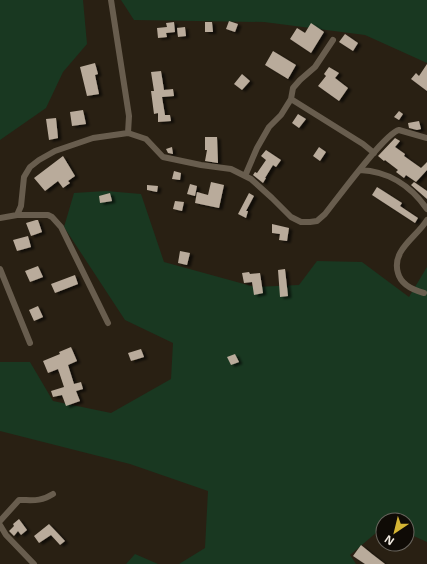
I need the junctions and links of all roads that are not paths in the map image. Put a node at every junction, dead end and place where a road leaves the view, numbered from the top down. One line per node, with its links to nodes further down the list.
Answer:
1 (111, 0): 4 (street)
2 (333, 40): 3 (street)
3 (291, 99): 6 (street); 8 (street)
4 (128, 133): 8 (street); 10 (street)
5 (427, 138): 6 (street)
6 (374, 153): 7 (street)
7 (360, 170): 8 (street); 9 (street)
8 (245, 176)
9 (427, 209)
10 (17, 215): 11 (street); 15 (street)
11 (0, 218)
12 (427, 220): 14 (street)
13 (0, 269): 16 (street)
14 (424, 293)
15 (108, 323)
16 (30, 343)
17 (53, 494): 18 (street)
18 (0, 521)
19 (0, 525): 20 (street)
20 (34, 564)

